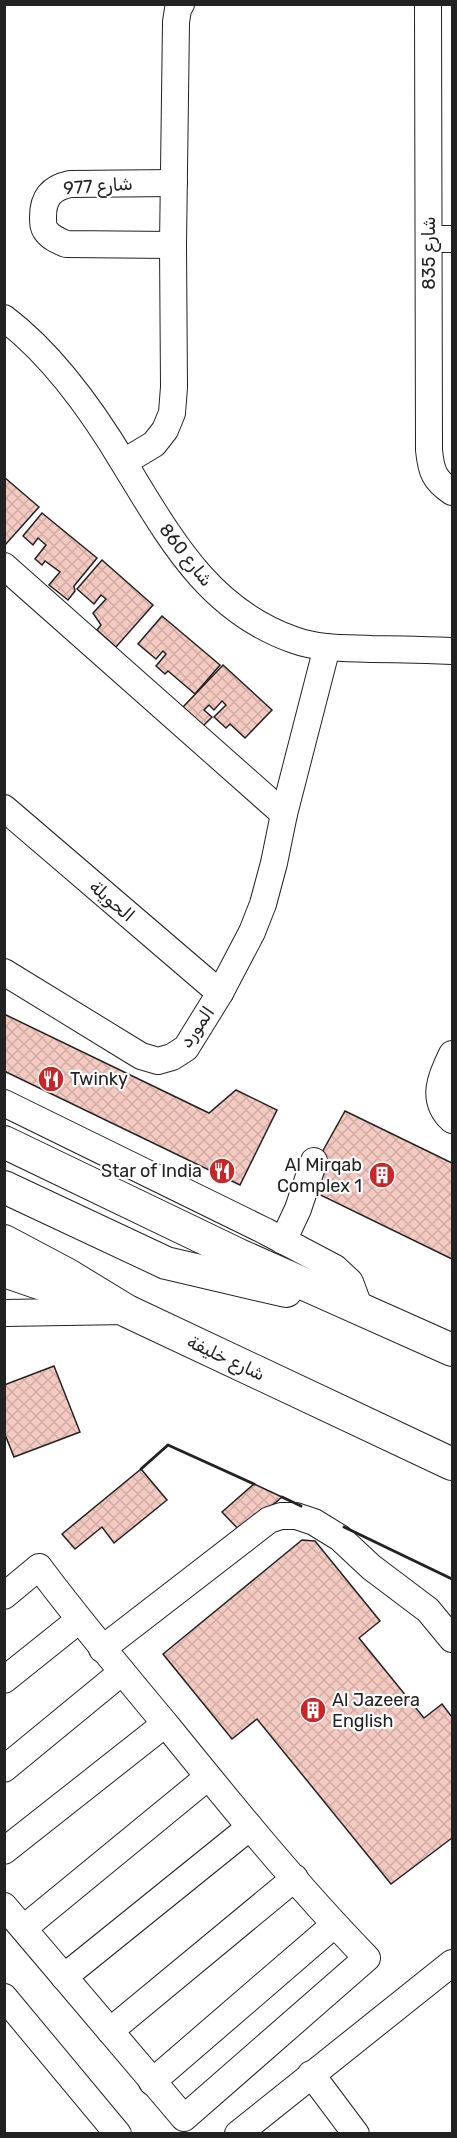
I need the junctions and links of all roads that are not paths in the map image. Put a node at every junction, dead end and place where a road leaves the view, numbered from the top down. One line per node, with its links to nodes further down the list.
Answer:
1 (181, 4): 3 (street)
2 (428, 4): 4 (street, شارع 835)
3 (174, 183): 5 (street); 5 (street, شارع 977)
4 (441, 239): 8 (street, شارع 835)
5 (173, 245): 7 (street)
6 (4, 318): 7 (street, شارع 860)
7 (124, 462): 10 (street, شارع 860)
8 (453, 492)
9 (4, 566): 13 (street)
10 (327, 647): 11 (street, شارع 860); 13 (street, المورد)
11 (453, 651)
12 (4, 808): 15 (street, الحويلة)
13 (284, 814): 15 (street, المورد)
14 (4, 972): 15 (street, المورد)
15 (220, 993)
16 (453, 1054): 18 (street)
17 (4, 1103): 23 (street)
18 (453, 1120)
19 (4, 1142): 25 (main road)
20 (314, 1161): 23 (street)
21 (4, 1187): 25 (main road)
22 (4, 1241): 26 (main road, شارع خليفة)
23 (283, 1241): 25 (street)
24 (4, 1271): 26 (main road)
25 (360, 1309): 28 (main road)
26 (127, 1311): 27 (street); 29 (main road, شارع خليفة)
27 (4, 1313)
28 (453, 1350)
29 (453, 1464)
30 (4, 1596): 32 (street)
31 (440, 1608): 33 (street); 34 (street)
32 (79, 1620): 34 (street); 36 (street)
33 (453, 1639)
34 (102, 1649): 35 (street)
35 (122, 1672): 37 (street); 38 (street)
36 (4, 1680)
37 (165, 1724): 39 (street); 41 (street)
38 (4, 1769)
39 (208, 1778): 40 (street); 45 (street)
40 (250, 1827): 42 (street); 47 (street)
41 (4, 1851)
42 (296, 1878): 44 (street); 49 (street)
43 (4, 1906): 45 (street)
44 (334, 1925): 51 (street); 51 (street)
45 (24, 1928): 47 (street)
46 (453, 1963): 50 (street)
47 (64, 1977): 49 (street)
48 (4, 1997): 52 (street)
49 (110, 2031): 51 (street)
50 (311, 2074): 53 (street); 54 (street)
51 (152, 2082)
52 (118, 2133)
53 (238, 2133)
54 (356, 2133)

